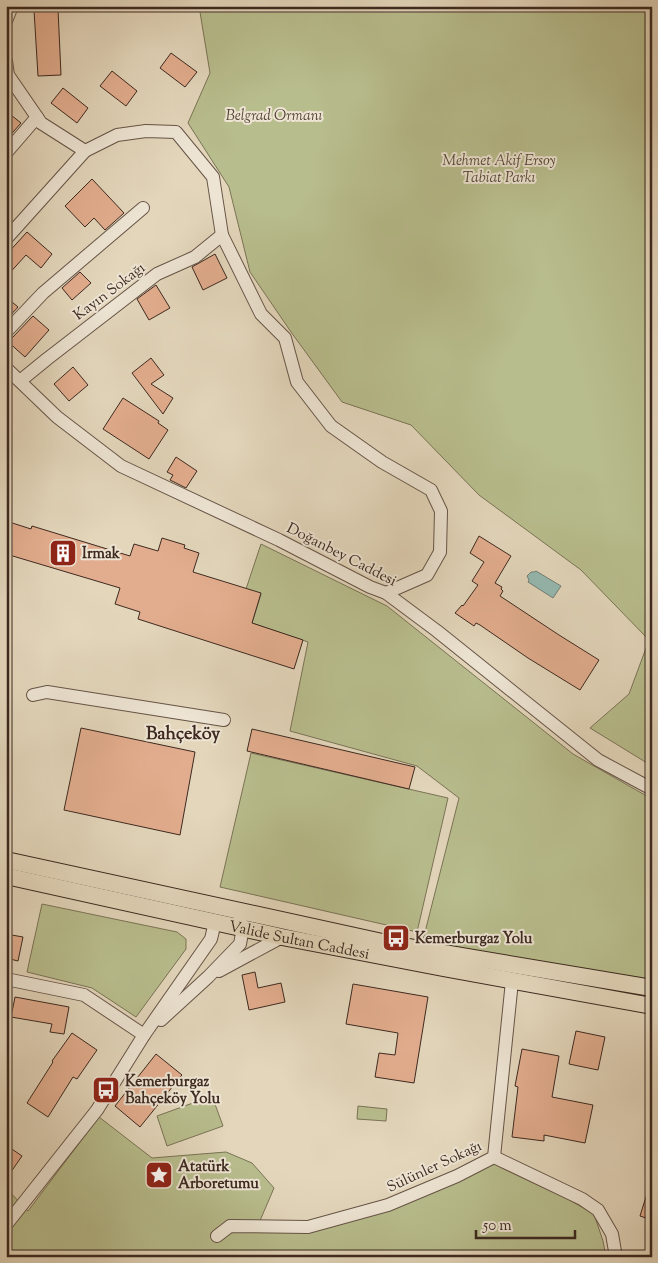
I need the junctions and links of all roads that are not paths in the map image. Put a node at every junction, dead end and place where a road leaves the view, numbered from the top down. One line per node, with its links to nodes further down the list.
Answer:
1 (12, 6): 2 (street)
2 (6, 21)
3 (6, 61): 5 (street)
4 (6, 87): 5 (street)
5 (34, 121): 6 (street); 7 (street)
6 (85, 150): 9 (street); 10 (street)
7 (6, 153)
8 (143, 208): 11 (street)
9 (222, 234): 13 (street, Kayın Sokağı); 14 (street)
10 (6, 239)
11 (6, 332)
12 (6, 368): 13 (street, Doğanbey Caddesi)
13 (20, 381): 14 (street, Doğanbey Caddesi)
14 (386, 593): 17 (street, Doğanbey Caddesi)
15 (33, 695): 16 (street)
16 (224, 720)
17 (652, 789)
18 (6, 860): 20 (main road, Valide Sultan Caddesi)
19 (6, 876): 21 (main road, Valide Sultan Caddesi)
20 (237, 910): 22 (street); 27 (main road, Valide Sultan Caddesi)
21 (215, 922): 22 (main road, Valide Sultan Caddesi); 29 (street)
22 (243, 928): 23 (main road, Valide Sultan Caddesi); 24 (street)
23 (282, 937): 24 (street); 26 (main road, Valide Sultan Caddesi)
24 (208, 977): 29 (street)
25 (6, 979): 29 (street)
26 (512, 981): 28 (main road, Valide Sultan Caddesi); 30 (street, Sülünler Sokağı)
27 (652, 988)
28 (652, 1006)
29 (144, 1035): 31 (street)
30 (494, 1157): 32 (street, Sülünler Sokağı); 33 (street)
31 (6, 1225)
32 (217, 1236)
33 (616, 1257)

